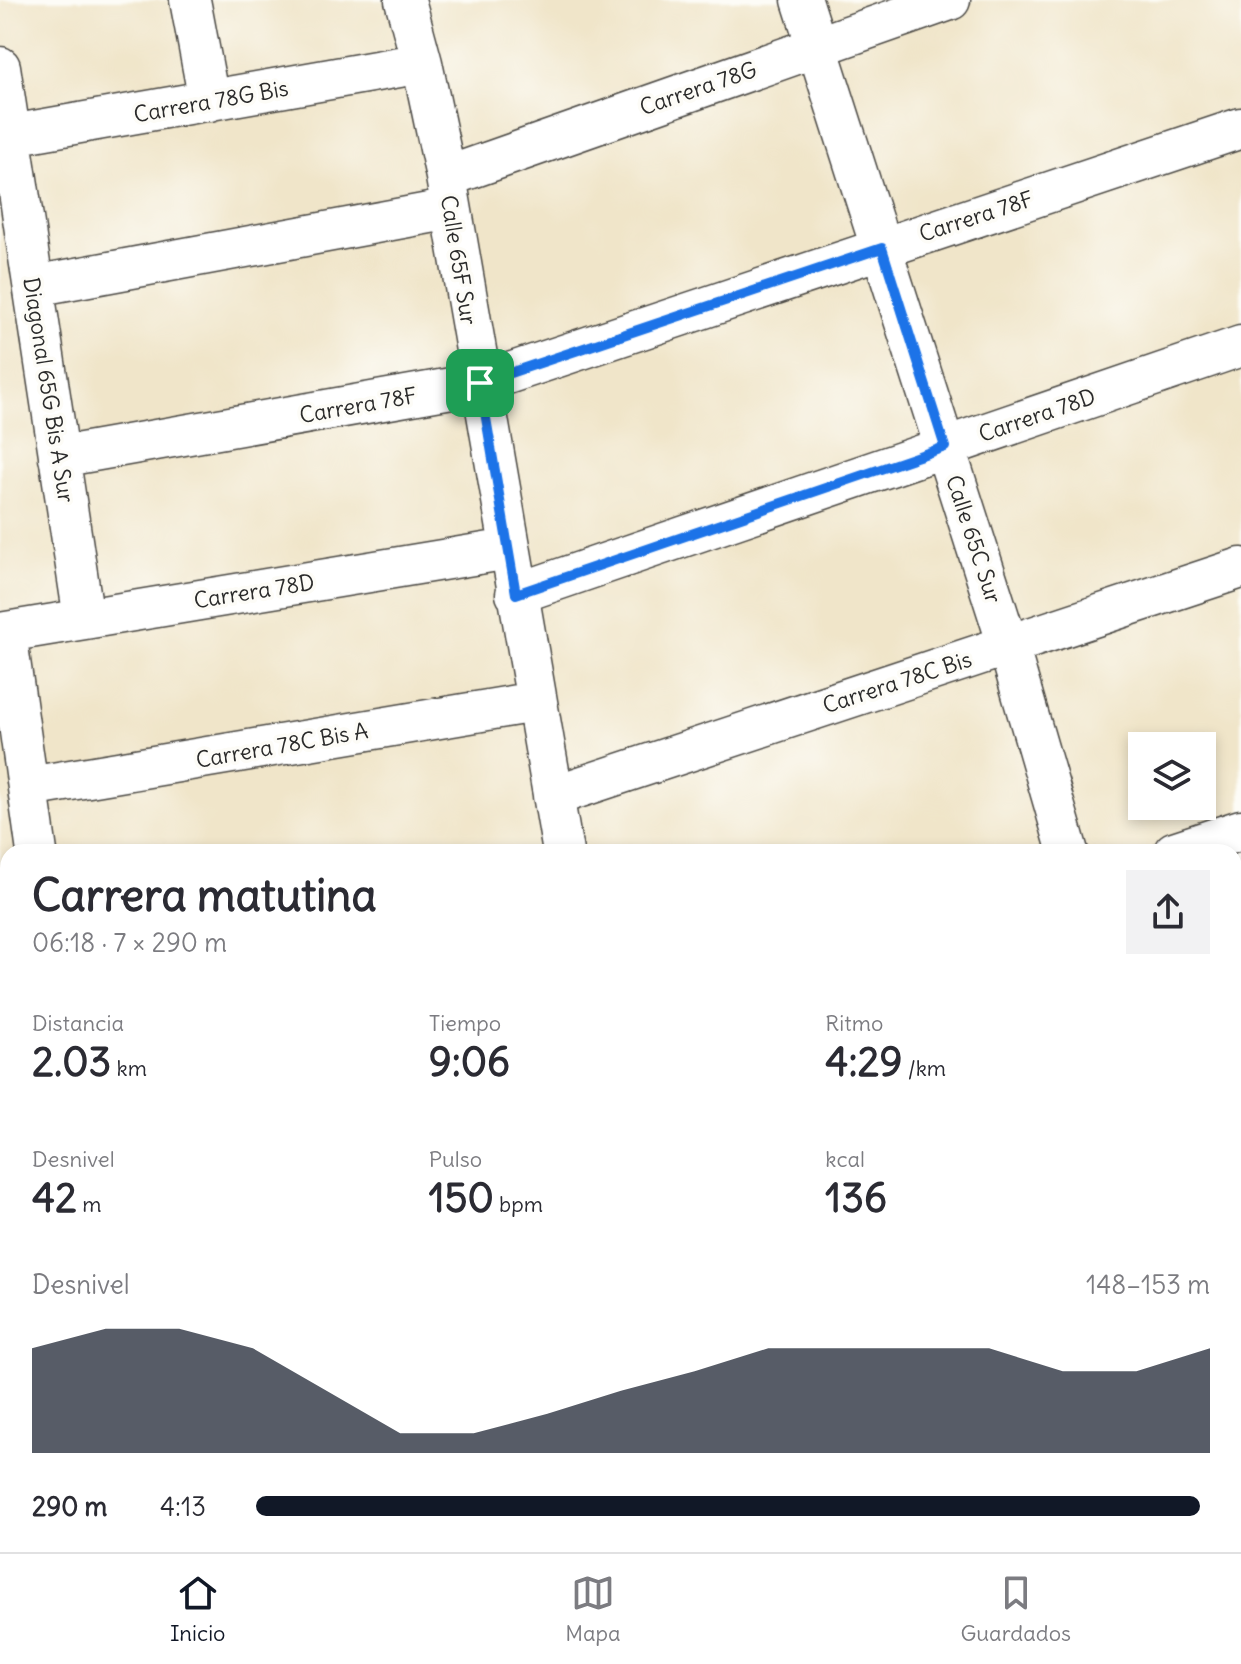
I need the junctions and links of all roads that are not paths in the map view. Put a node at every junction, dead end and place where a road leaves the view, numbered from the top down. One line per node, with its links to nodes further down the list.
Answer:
1 (190, 0): 8 (street)
2 (405, 0): 6 (street, Calle 65F Sur)
3 (802, 0): 5 (street, Calle 65C Sur)
4 (950, 0): 5 (street, Carrera 78G)
5 (817, 47): 11 (street, Carrera 78G); 12 (street, Calle 65C Sur)
6 (422, 63): 8 (street, Carrera 78G Bis); 11 (street, Calle 65F Sur)
7 (0, 67): 10 (street, Diagonal 65G Bis A Sur)
8 (209, 101): 10 (street, Carrera 78G Bis)
9 (1241, 128): 12 (street, Carrera 78F)
10 (5, 136): 13 (street, Diagonal 65G Bis A Sur)
11 (448, 193): 13 (street, Carrera 78G); 15 (street, Calle 65F Sur)
12 (882, 248): 15 (street, Carrera 78F); 16 (street, Calle 65C Sur)
13 (34, 286): 17 (street, Diagonal 65G Bis A Sur)
14 (1241, 346): 16 (street, Carrera 78D)
15 (480, 383): 17 (street, Carrera 78F); 18 (street, Calle 65F Sur)
16 (945, 447): 20 (street, Carrera 78D); 23 (street, Calle 65C Sur)
17 (59, 457): 21 (street, Diagonal 65G Bis A Sur)
18 (509, 549): 20 (street, Calle 65F Sur); 21 (street, Carrera 78D)
19 (1241, 568): 23 (street, Carrera 78C Bis)
20 (516, 594): 24 (street, Calle 65F Sur)
21 (84, 619): 22 (street, Carrera 78D)
22 (3, 632): 25 (street)
23 (1008, 645): 26 (street, Carrera 78C Bis); 30 (street, Calle 65C Sur)
24 (535, 702): 25 (street, Carrera 78C Bis A); 26 (street, Calle 65F Sur)
25 (17, 760): 28 (street)
26 (553, 796): 29 (street, Calle 65F Sur)
27 (1241, 830): 31 (street)
28 (35, 844)
29 (562, 844)
30 (1066, 844)
31 (1198, 844)

